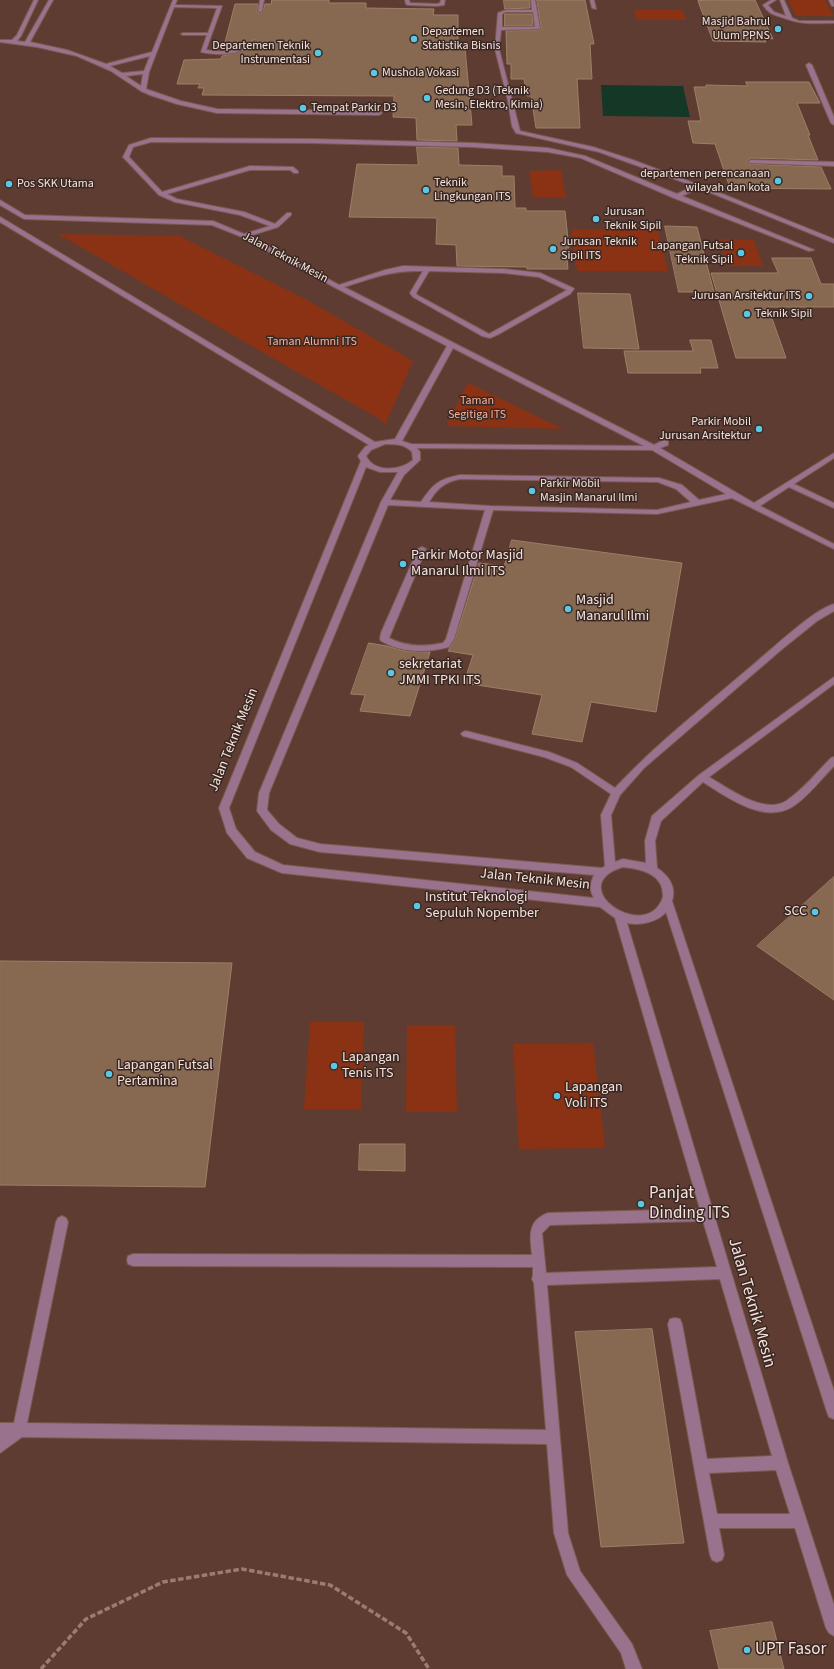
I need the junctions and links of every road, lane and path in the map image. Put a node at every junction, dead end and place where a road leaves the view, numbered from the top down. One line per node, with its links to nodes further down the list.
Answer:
1 (36, 0): 23 (lane)
2 (50, 0): 24 (lane)
3 (175, 0): 13 (lane)
4 (262, 0): 15 (lane)
5 (407, 0): 6 (lane)
6 (443, 0)
7 (533, 0): 16 (lane)
8 (592, 0): 14 (lane)
9 (774, 0): 17 (lane)
10 (782, 0): 17 (lane)
11 (831, 0): 12 (lane)
12 (834, 5)
13 (172, 6): 21 (lane); 29 (lane)
14 (594, 8)
15 (260, 11)
16 (535, 11): 19 (lane); 19 (lane)
17 (789, 18): 18 (lane)
18 (834, 22)
19 (499, 29): 37 (lane)
20 (183, 34): 21 (lane)
21 (209, 34): 27 (lane)
22 (0, 36): 23 (lane)
23 (18, 36): 24 (lane); 26 (lane)
24 (31, 37): 28 (lane)
25 (0, 41): 26 (lane)
26 (14, 41): 28 (lane)
27 (254, 42)
28 (27, 43): 31 (lane)
29 (154, 53): 31 (lane); 32 (lane)
30 (809, 65): 36 (lane)
31 (105, 66): 33 (lane)
32 (146, 72): 33 (lane); 34 (lane)
33 (121, 75): 34 (lane)
34 (143, 89): 35 (lane)
35 (379, 113)
36 (834, 123)
37 (600, 151): 38 (lane); 42 (lane)
38 (583, 157): 43 (lane); 44 (lane)
39 (751, 162): 40 (lane)
40 (834, 164)
41 (296, 172): 43 (lane)
42 (697, 186): 44 (lane); 52 (lane)
43 (161, 194): 50 (lane)
44 (676, 197): 53 (lane)
45 (2, 205): 47 (lane)
46 (289, 214): 50 (lane)
47 (24, 217): 49 (lane); 51 (lane, Jalan Teknik Mesin)
48 (0, 219): 49 (lane)
49 (12, 226): 59 (lane)
50 (276, 226): 51 (lane)
51 (244, 236): 55 (lane, Jalan Teknik Mesin)
52 (834, 241)
53 (811, 250)
54 (427, 269): 54 (lane); 55 (lane)
55 (338, 287): 56 (lane, Jalan Teknik Mesin)
56 (451, 345): 57 (lane); 61 (lane, Jalan Teknik Mesin)
57 (398, 442): 59 (lane); 60 (lane)
58 (665, 443): 61 (lane)
59 (373, 444): 63 (lane, Jalan Teknik Mesin)
60 (411, 446): 61 (lane); 64 (lane, Jalan Teknik Mesin)
61 (654, 448): 66 (lane, Jalan Teknik Mesin)
62 (834, 455): 65 (lane)
63 (364, 462): 64 (lane); 83 (lane, Jalan Teknik Mesin)
64 (404, 469): 67 (lane, Jalan Teknik Mesin)
65 (789, 484): 70 (lane); 71 (lane)
66 (733, 495): 68 (lane); 70 (lane, Jalan Teknik Mesin)
67 (385, 502): 69 (lane); 81 (lane, Jalan Teknik Mesin)
68 (698, 503): 69 (lane); 72 (lane)
69 (423, 504): 72 (lane)
70 (754, 506): 73 (lane, Jalan Teknik Mesin)
71 (834, 506)
72 (490, 508): 74 (lane)
73 (834, 547)
74 (422, 549)
75 (834, 607): 80 (lane)
76 (834, 680): 79 (lane)
77 (466, 734): 80 (lane)
78 (834, 760): 79 (lane)
79 (702, 777): 82 (lane)
80 (616, 793): 81 (lane)
81 (606, 869): 82 (lane, Jalan Teknik Mesin); 83 (lane, Jalan Teknik Mesin)
82 (652, 869): 84 (lane, Jalan Teknik Mesin)
83 (600, 903): 85 (lane, Jalan Teknik Mesin)
84 (668, 903): 85 (lane, Jalan Teknik Mesin); 93 (lane, Jalan Teknik Mesin)
85 (620, 917): 86 (lane, Jalan Teknik Mesin)
86 (708, 1215): 89 (lane); 90 (lane, Jalan Teknik Mesin)
87 (62, 1222): 95 (lane)
88 (132, 1260): 89 (lane)
89 (537, 1261): 91 (lane)
90 (726, 1273): 91 (lane); 98 (lane, Jalan Teknik Mesin)
91 (538, 1279): 96 (lane)
92 (675, 1324): 99 (lane)
93 (834, 1412)
94 (0, 1430): 95 (lane)
95 (19, 1431): 96 (lane); 97 (lane)
96 (552, 1437): 106 (lane)
97 (0, 1446)
98 (781, 1463): 99 (lane); 101 (lane, Jalan Teknik Mesin)
99 (702, 1466): 100 (lane)
100 (710, 1521): 101 (lane); 102 (lane)
101 (799, 1521): 103 (lane, Jalan Teknik Mesin)
102 (717, 1555)
103 (834, 1628)
104 (41, 1669): 105 (path)
105 (429, 1669)
106 (634, 1669)

